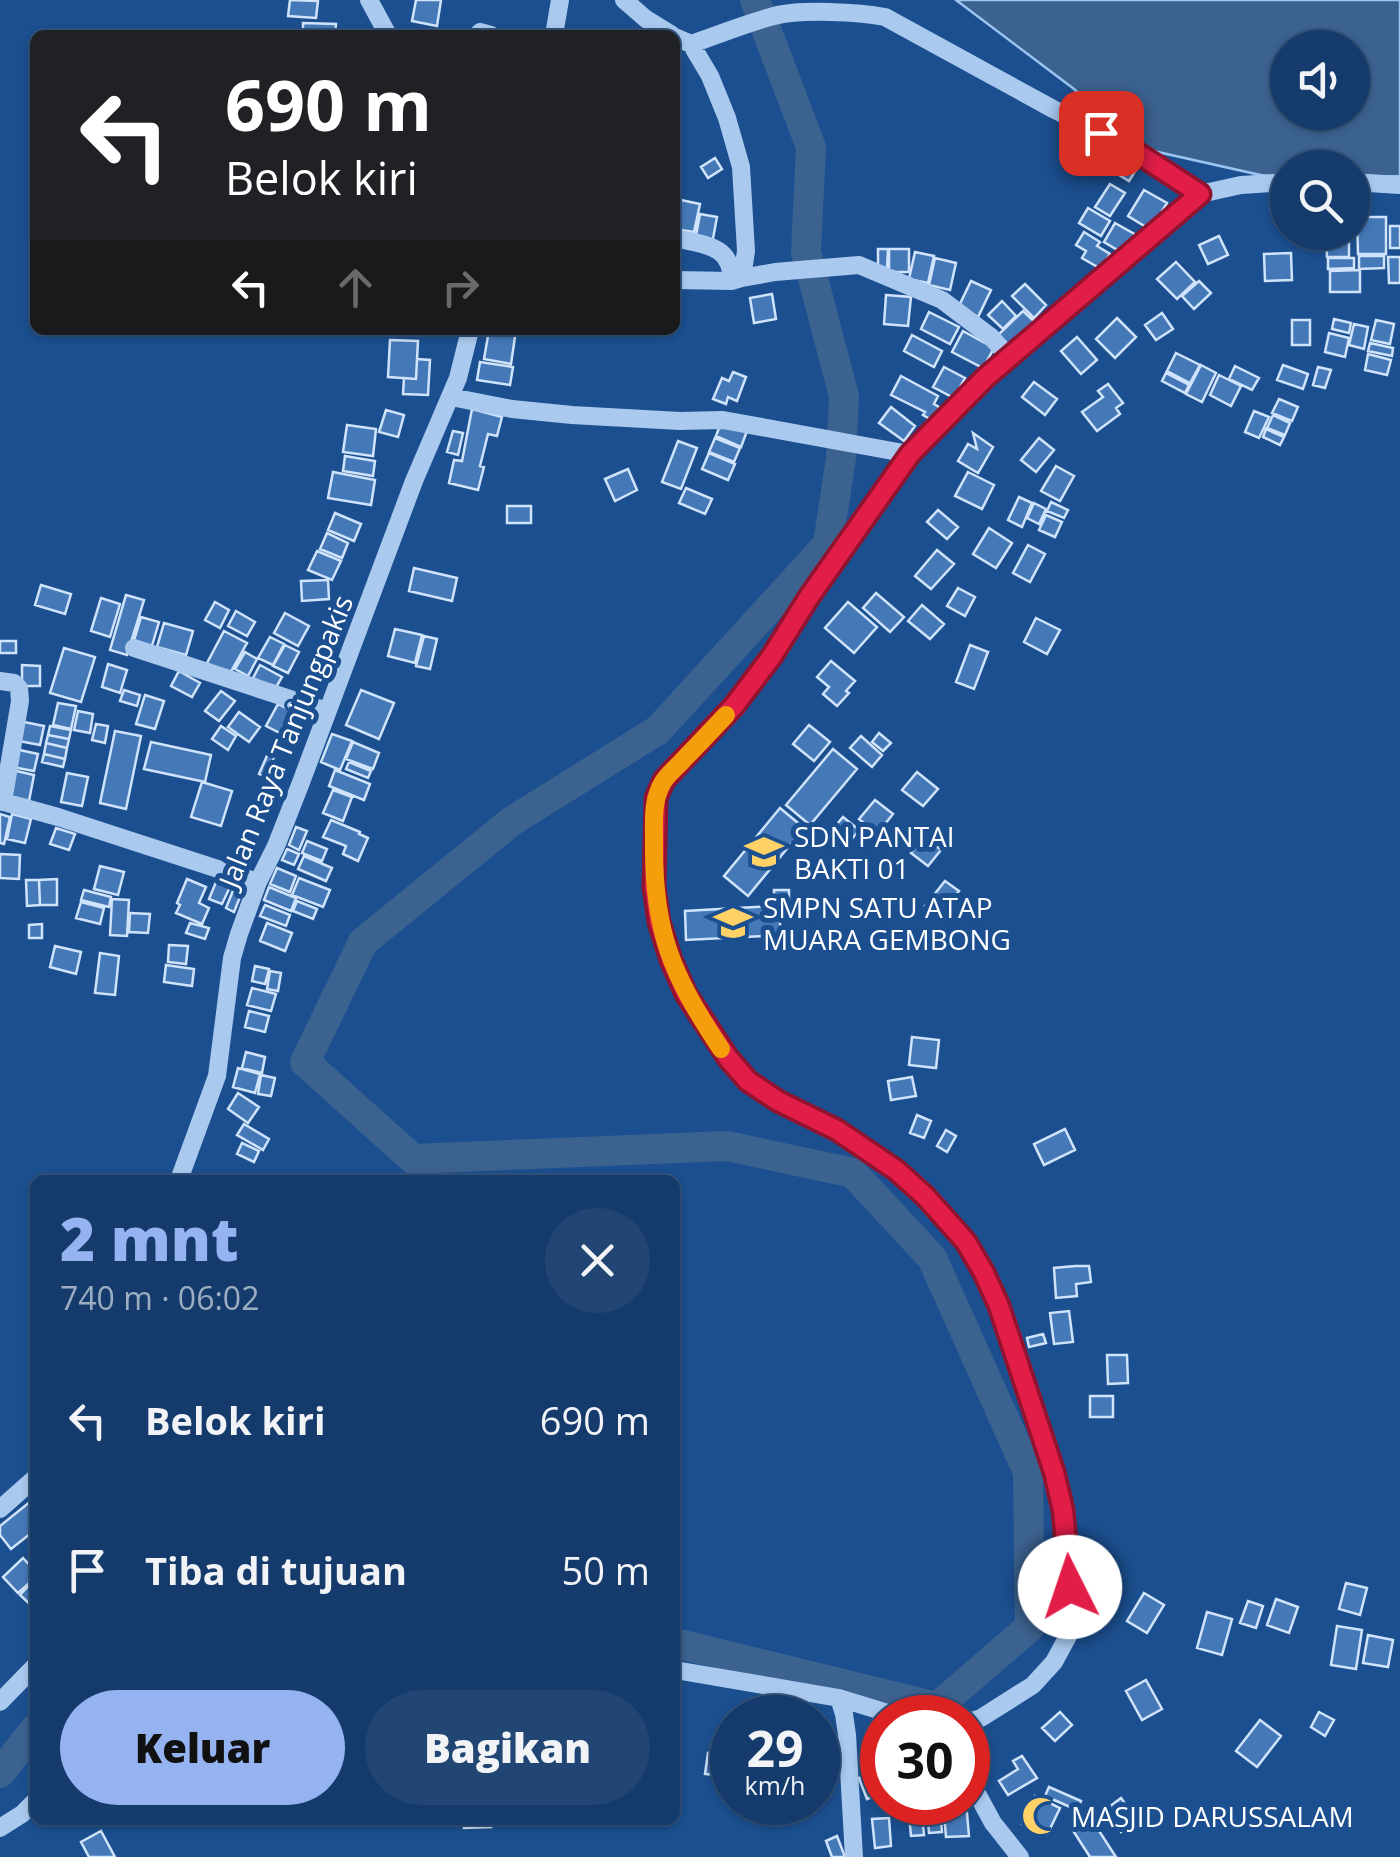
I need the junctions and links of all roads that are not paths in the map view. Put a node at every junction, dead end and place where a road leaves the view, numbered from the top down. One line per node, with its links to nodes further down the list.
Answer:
1 (369, 0): 4 (street)
2 (560, 0): 5 (street)
3 (624, 0): 6 (street)
4 (385, 30)
5 (555, 30)
6 (664, 30)
7 (680, 39): 12 (street)
8 (680, 40): 14 (street)
9 (1370, 183): 11 (street)
10 (1270, 184): 12 (street)
11 (1400, 185)
12 (1200, 194): 17 (street)
13 (680, 239): 14 (street)
14 (737, 279): 15 (street); 17 (street)
15 (680, 280)
16 (469, 335): 18 (street, Jalan Raya Tanjungpakis)
17 (1009, 357): 19 (street)
18 (451, 396): 19 (street); 22 (street, Jalan Raya Tanjungpakis)
19 (910, 454): 33 (street)
20 (134, 648): 22 (street)
21 (0, 681): 23 (street)
22 (327, 711): 24 (street, Jalan Raya Tanjungpakis)
23 (2, 801): 24 (street)
24 (258, 882): 25 (street, Jalan Raya Tanjungpakis)
25 (181, 1175)
26 (30, 1482): 27 (street)
27 (0, 1509)
28 (30, 1671): 32 (street)
29 (680, 1671): 30 (street)
30 (821, 1695)
31 (840, 1701): 37 (street)
32 (0, 1702)
33 (990, 1712)
34 (30, 1806): 36 (street)
35 (990, 1817): 38 (street)
36 (0, 1828)
37 (854, 1857)
38 (1020, 1857)

